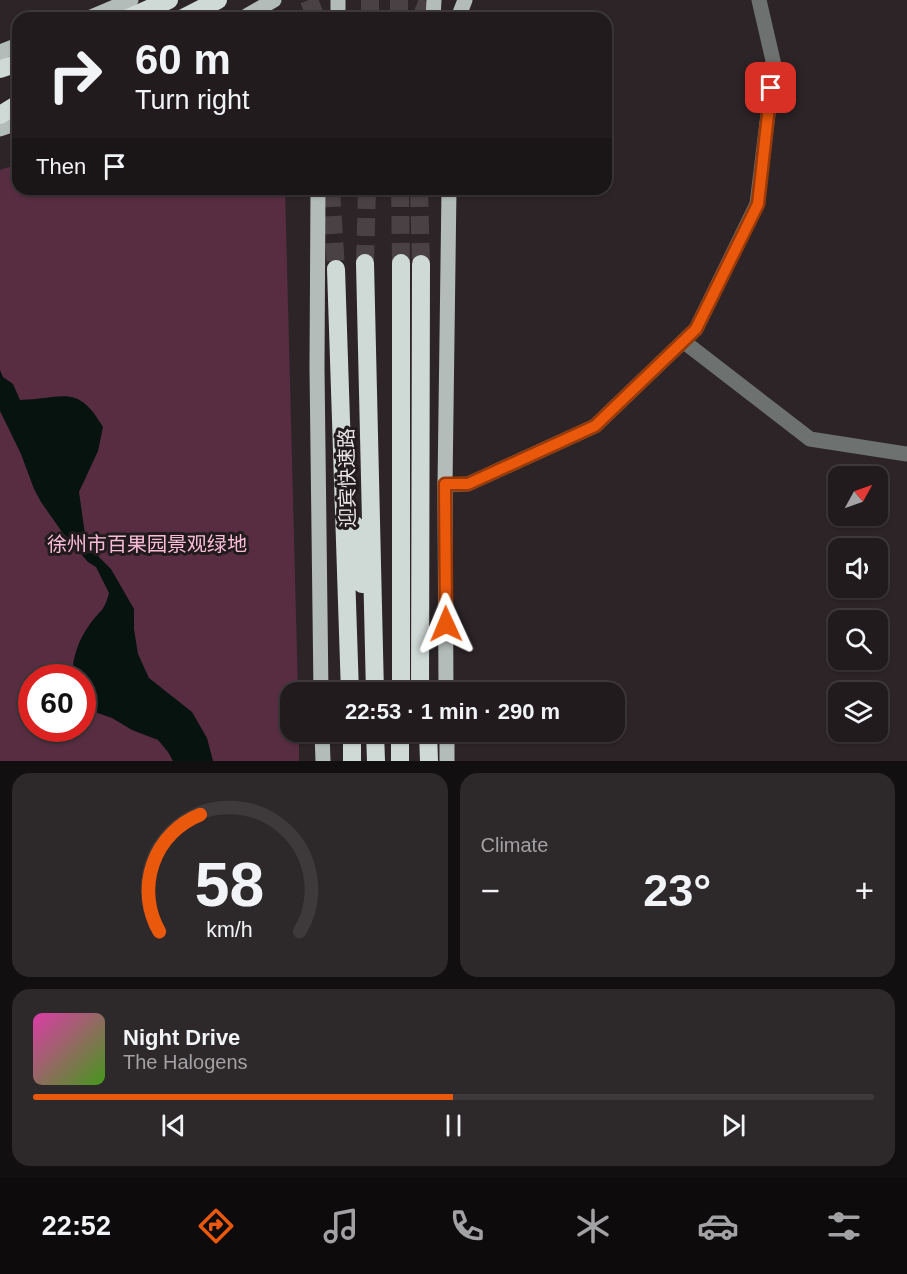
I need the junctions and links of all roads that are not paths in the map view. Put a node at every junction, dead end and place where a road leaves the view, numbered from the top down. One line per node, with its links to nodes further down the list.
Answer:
1 (131, 0): 6 (main road)
2 (169, 0): 7 (highway)
3 (218, 0): 8 (highway)
4 (274, 0): 9 (main road)
5 (759, 0): 16 (street)
6 (103, 12)
7 (142, 12)
8 (195, 12)
9 (253, 12)
10 (318, 195): 21 (main road)
11 (449, 195): 19 (main road)
12 (365, 263): 24 (highway, 迎宾快速路)
13 (401, 263): 25 (highway)
14 (421, 264): 20 (highway)
15 (336, 269): 17 (highway)
16 (683, 341): 18 (street); 19 (street)
17 (341, 419): 22 (highway); 23 (highway)
18 (907, 454)
19 (445, 484): 28 (main road)
20 (421, 531): 26 (highway); 27 (highway)
21 (321, 682)
22 (350, 682)
23 (373, 682)
24 (374, 682)
25 (400, 682)
26 (420, 682)
27 (426, 682)
28 (446, 682)
29 (322, 742): 36 (main road)
30 (352, 742): 37 (highway)
31 (375, 742): 38 (highway)
32 (400, 742): 39 (highway)
33 (419, 742): 40 (highway)
34 (428, 742): 41 (highway)
35 (447, 742): 42 (main road)
36 (323, 761)
37 (352, 761)
38 (376, 761)
39 (400, 761)
40 (419, 761)
41 (429, 761)
42 (447, 761)

